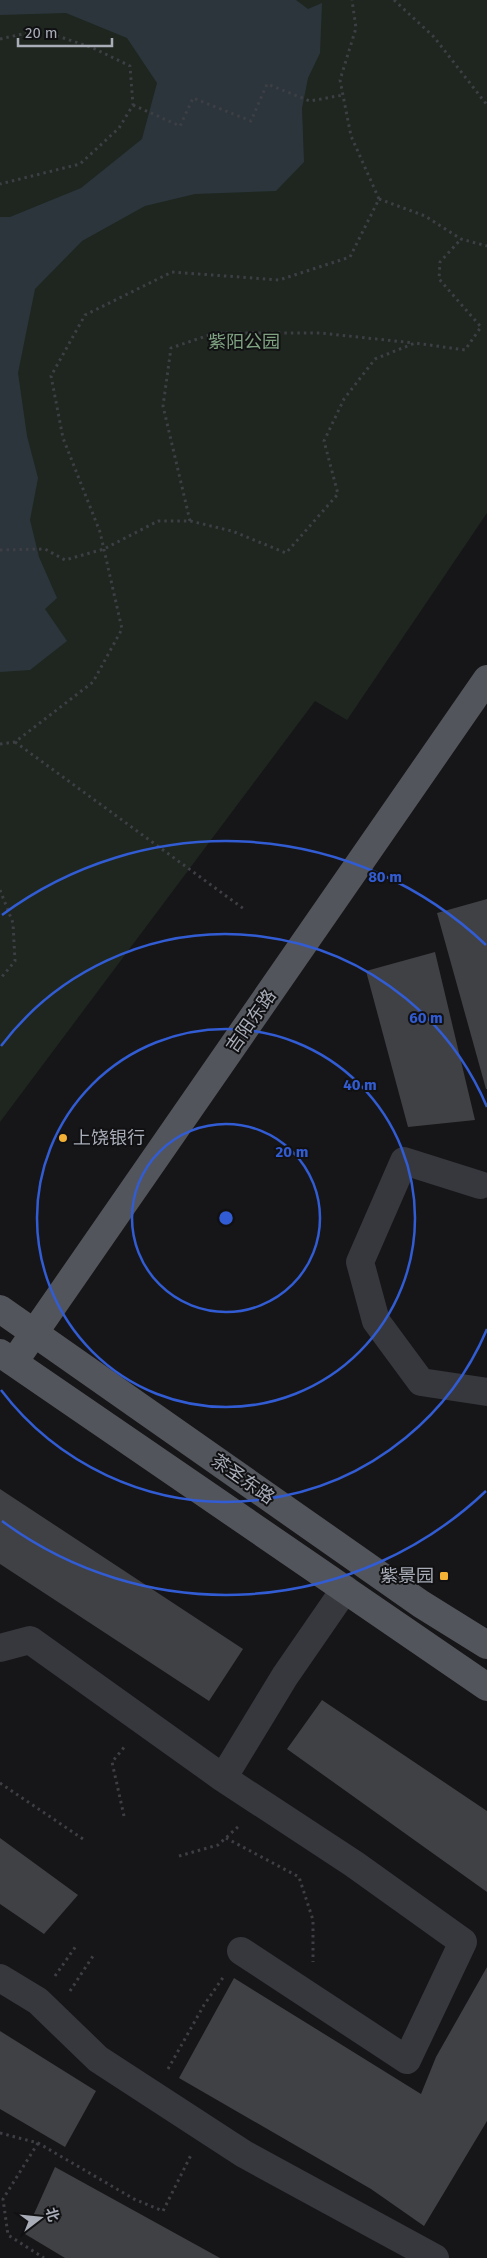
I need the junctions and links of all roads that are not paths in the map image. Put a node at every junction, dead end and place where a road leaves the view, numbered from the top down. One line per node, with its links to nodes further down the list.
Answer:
1 (487, 679): 4 (main road, 吉阳东路)
2 (480, 1185): 6 (street)
3 (0, 1309): 4 (main road, 茶圣东路)
4 (36, 1333): 5 (main road, 吉阳东路); 9 (main road, 茶圣东路)
5 (7, 1357): 7 (main road, 茶圣东路)
6 (487, 1392)
7 (345, 1589): 10 (main road, 茶圣东路); 11 (street)
8 (3, 1644): 11 (street)
9 (487, 1646)
10 (487, 1687)
11 (223, 1778): 12 (street)
12 (242, 1951)
13 (0, 1978): 14 (street)
14 (435, 2258)

